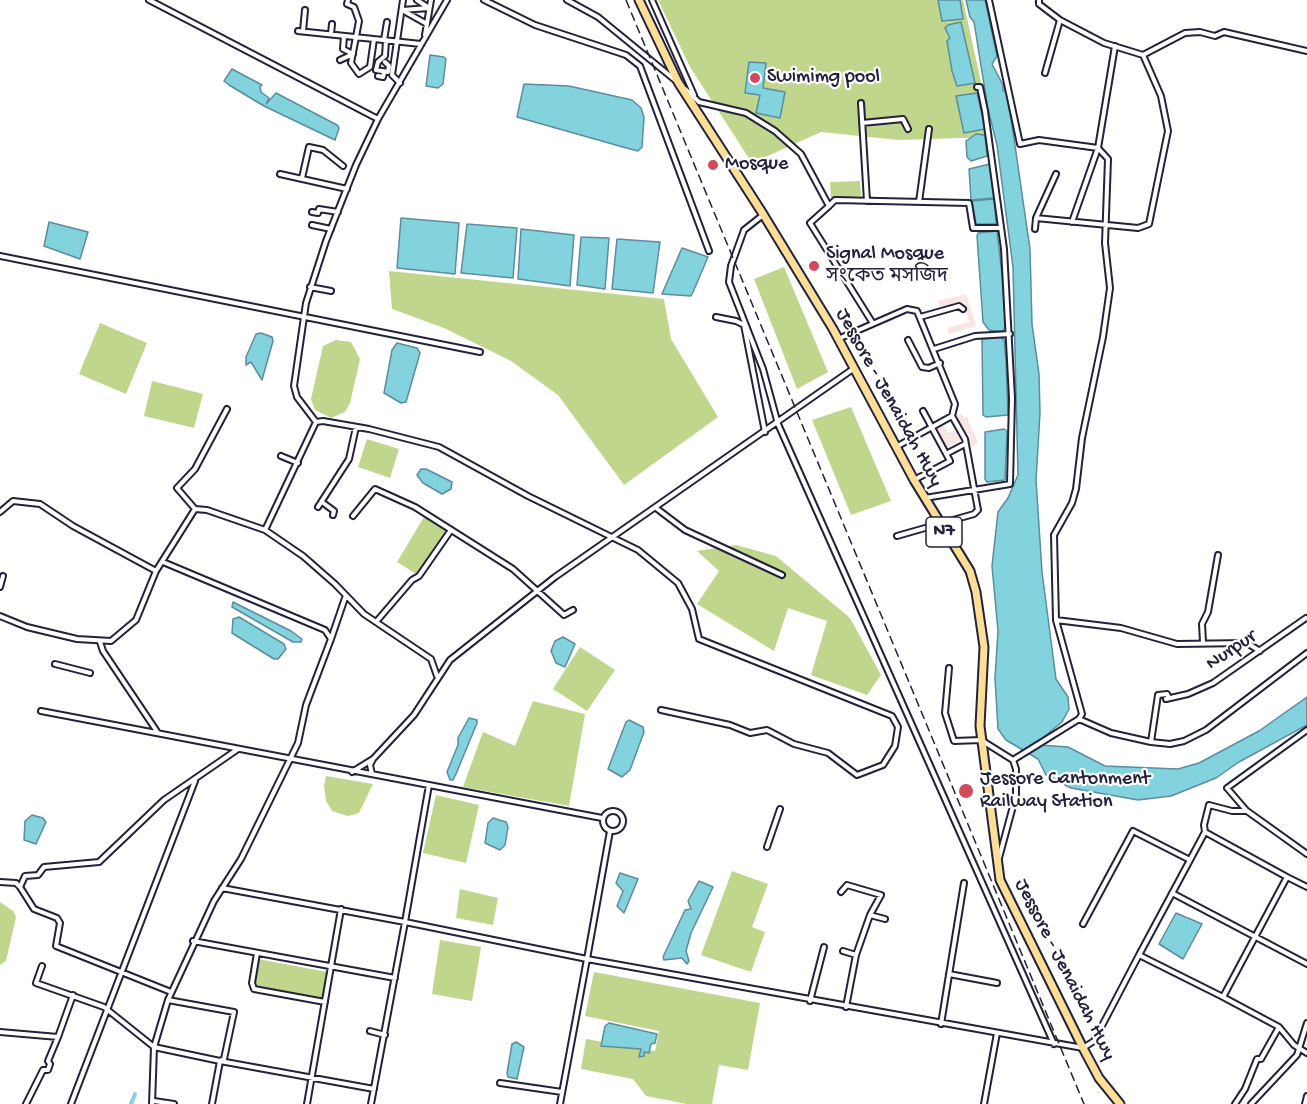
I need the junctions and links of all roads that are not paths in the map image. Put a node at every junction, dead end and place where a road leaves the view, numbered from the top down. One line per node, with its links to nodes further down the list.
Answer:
1 (149, 0): 44 (street)
2 (348, 0): 22 (street)
3 (403, 0): 15 (street)
4 (417, 0): 13 (street)
5 (431, 0): 13 (street)
6 (447, 0): 24 (street)
7 (483, 0): 67 (street)
8 (567, 0): 39 (street)
9 (639, 0): 39 (highway, Jessore - Jenaidah Hwy / N7)
10 (652, 0): 42 (street)
11 (989, 0): 48 (street)
12 (1039, 0): 16 (street)
13 (429, 8): 15 (street); 19 (street)
14 (305, 10): 20 (street)
15 (402, 10): 19 (street); 26 (street)
16 (1060, 20): 28 (street); 36 (street)
17 (387, 22): 25 (street)
18 (332, 24): 20 (street)
19 (427, 24): 24 (street)
20 (331, 34): 21 (street)
21 (344, 36): 22 (street); 30 (street)
22 (356, 37): 23 (street); 30 (street)
23 (374, 39): 25 (street); 34 (street)
24 (424, 39): 27 (street)
25 (385, 40): 26 (street); 35 (street)
26 (397, 41): 27 (street); 40 (street)
27 (421, 44): 40 (street)
28 (1115, 46): 31 (street); 48 (street)
29 (1307, 51): 31 (street)
30 (353, 54): 32 (street); 34 (street)
31 (1143, 55): 62 (street)
32 (340, 60)
33 (385, 62): 37 (street)
34 (368, 69): 35 (street)
35 (376, 70): 37 (street)
36 (1045, 72)
37 (384, 73): 38 (street)
38 (378, 76)
39 (678, 82): 56 (street); 59 (highway, Jessore - Jenaidah Hwy / N7)
40 (400, 83): 44 (street)
41 (977, 87): 64 (street)
42 (694, 95)
43 (861, 103): 45 (street)
44 (378, 119): 53 (street)
45 (862, 123): 46 (street); 54 (street)
46 (908, 129)
47 (929, 129): 55 (street)
48 (1098, 148): 61 (street); 62 (street)
49 (343, 166): 52 (street)
50 (280, 174): 52 (street)
51 (1056, 174): 60 (street)
52 (302, 178): 53 (street)
53 (347, 189): 58 (street)
54 (867, 201): 55 (street); 56 (street)
55 (919, 202): 64 (street)
56 (829, 206): 75 (street)
57 (312, 212): 58 (street)
58 (338, 212): 66 (street)
59 (763, 214): 77 (highway, Jessore - Jenaidah Hwy / N7); 87 (street)
60 (1036, 218): 61 (street); 65 (street)
61 (1072, 222): 62 (street)
62 (1106, 224): 122 (street)
63 (312, 225): 66 (street)
64 (1001, 228): 76 (street)
65 (1035, 228)
66 (331, 229): 69 (street)
67 (709, 251)
68 (0, 256): 72 (street)
69 (310, 286): 70 (street); 72 (street)
70 (331, 291)
71 (963, 309): 74 (street)
72 (304, 316): 80 (street); 86 (street)
73 (716, 317): 90 (street)
74 (920, 317): 75 (street); 79 (street)
75 (873, 322): 77 (street)
76 (1010, 334): 79 (street); 97 (street)
77 (838, 339): 82 (highway, Jessore - Jenaidah Hwy / N7)
78 (908, 340): 81 (street)
79 (934, 349): 81 (street)
80 (480, 352)
81 (940, 363): 85 (street)
82 (853, 369): 87 (street); 92 (highway, Jessore - Jenaidah Hwy / N7)
83 (226, 409): 102 (street)
84 (923, 411): 89 (street)
85 (952, 416): 89 (street); 91 (street)
86 (316, 422): 88 (street); 95 (street)
87 (778, 424): 90 (street); 200 (street)
88 (356, 426): 99 (street); 110 (street)
89 (932, 428): 92 (street); 93 (street)
90 (765, 432): 101 (street)
91 (965, 444): 93 (street); 97 (street)
92 (896, 447): 96 (highway, Jessore - Jenaidah Hwy / N7)
93 (946, 454): 96 (street)
94 (281, 456): 95 (street)
95 (298, 463): 107 (street)
96 (914, 480): 98 (highway, Jessore - Jenaidah Hwy / N7)
97 (974, 490): 98 (street); 106 (street)
98 (925, 498): 106 (highway, Jessore - Jenaidah Hwy / N7)
99 (322, 501): 100 (street); 104 (street)
100 (318, 507)
101 (656, 508): 110 (street); 114 (street)
102 (195, 509): 107 (street); 112 (street)
103 (0, 512): 113 (street)
104 (333, 515)
105 (353, 516): 108 (street)
106 (939, 524): 109 (street); 138 (highway, Jessore - Jenaidah Hwy / N7)
107 (266, 530): 118 (street)
108 (451, 530): 117 (street); 123 (street)
109 (897, 536)
110 (611, 538): 117 (street); 133 (street)
111 (1218, 555): 126 (street)
112 (163, 562): 113 (street); 124 (street)
113 (156, 571): 125 (street)
114 (782, 575)
115 (3, 576): 116 (street)
116 (0, 586)
117 (536, 593): 119 (street); 132 (street)
118 (345, 598): 123 (street); 124 (street)
119 (573, 610)
120 (0, 616): 125 (street)
121 (1306, 618): 127 (street, Nurpur)
122 (1056, 620): 126 (street); 135 (street)
123 (376, 622): 132 (street)
124 (331, 639): 141 (street)
125 (100, 642): 137 (street)
126 (1203, 642): 127 (street)
127 (1260, 651): 139 (street, Nurpur)
128 (1307, 653): 139 (street)
129 (55, 664): 131 (street)
130 (949, 668): 138 (street)
131 (90, 673)
132 (437, 677): 142 (street)
133 (661, 710)
134 (41, 711): 137 (street)
135 (1079, 719): 139 (street); 143 (street)
136 (1307, 730): 149 (street)
137 (158, 733): 140 (street)
138 (981, 740): 143 (street); 156 (highway, Jessore - Jenaidah Hwy / N7)
139 (1151, 742)
140 (238, 748): 141 (street); 146 (street)
141 (290, 758): 144 (street); 162 (street)
142 (373, 759): 144 (street); 145 (street)
143 (1013, 760): 156 (street)
144 (352, 772): 145 (street)
145 (373, 775): 147 (street)
146 (195, 781): 160 (street); 181 (street)
147 (429, 785): 150 (street); 168 (street)
148 (780, 809): 153 (street)
149 (1247, 811): 152 (street); 154 (street)
150 (602, 818): 151 (street); 151 (street)
151 (610, 831): 177 (street)
152 (1205, 832): 155 (street); 157 (street)
153 (767, 847)
154 (1307, 854)
155 (1190, 860): 164 (street); 169 (street)
156 (997, 864): 203 (highway, Jessore - Jenaidah Hwy / N7)
157 (1287, 877): 161 (street); 170 (street)
158 (0, 882): 160 (street)
159 (964, 883): 182 (street)
160 (20, 887): 181 (street)
161 (1307, 887)
162 (222, 888): 165 (street); 171 (street)
163 (841, 892): 166 (street)
164 (1172, 892): 170 (street); 176 (street)
165 (341, 909): 168 (street); 180 (street)
166 (870, 915): 167 (street); 175 (street)
167 (885, 919)
168 (405, 922): 177 (street); 183 (street)
169 (1083, 924)
170 (1254, 938): 178 (street); 187 (street)
171 (193, 941): 174 (street); 185 (street)
172 (824, 947): 189 (street)
173 (843, 951): 175 (street)
174 (257, 953): 180 (street); 190 (street)
175 (856, 955): 191 (street)
176 (1139, 955): 187 (street); 203 (street)
177 (586, 959): 189 (street); 209 (street)
178 (1307, 964)
179 (42, 966): 186 (street)
180 (331, 967): 183 (street); 190 (street)
181 (122, 973): 185 (street); 213 (street)
182 (949, 974): 184 (street); 193 (street)
183 (395, 978): 198 (street)
184 (997, 983)
185 (171, 992): 188 (street)
186 (73, 995): 199 (street); 201 (street)
187 (1223, 997): 194 (street)
188 (168, 1000): 201 (street); 205 (street)
189 (810, 1001): 191 (street)
190 (325, 1002): 206 (street)
191 (846, 1007): 193 (street)
192 (1307, 1023): 202 (street)
193 (941, 1024): 197 (street)
194 (1279, 1027): 202 (street); 221 (street)
195 (370, 1031): 198 (street)
196 (0, 1032): 199 (street)
197 (997, 1034): 200 (street); 219 (street)
198 (385, 1035): 208 (street)
199 (58, 1038): 212 (street)
200 (1054, 1044): 203 (street)
201 (154, 1047): 205 (street); 211 (street)
202 (1300, 1047): 204 (street); 222 (street)
203 (1083, 1048): 220 (highway, Jessore - Jenaidah Hwy / N7)
204 (1307, 1053)
205 (220, 1061): 206 (street); 215 (street)
206 (312, 1077): 208 (street); 216 (street)
207 (500, 1083): 209 (street)
208 (374, 1089): 217 (street)
209 (562, 1092): 218 (street)
210 (1307, 1096): 223 (street)
211 (153, 1102): 214 (street)
212 (26, 1104)
213 (71, 1104)
214 (174, 1104)
215 (212, 1104)
216 (307, 1104)
217 (371, 1104)
218 (560, 1104)
219 (984, 1104)
220 (1120, 1104)
221 (1235, 1104)
222 (1251, 1104)
223 (1305, 1104)

